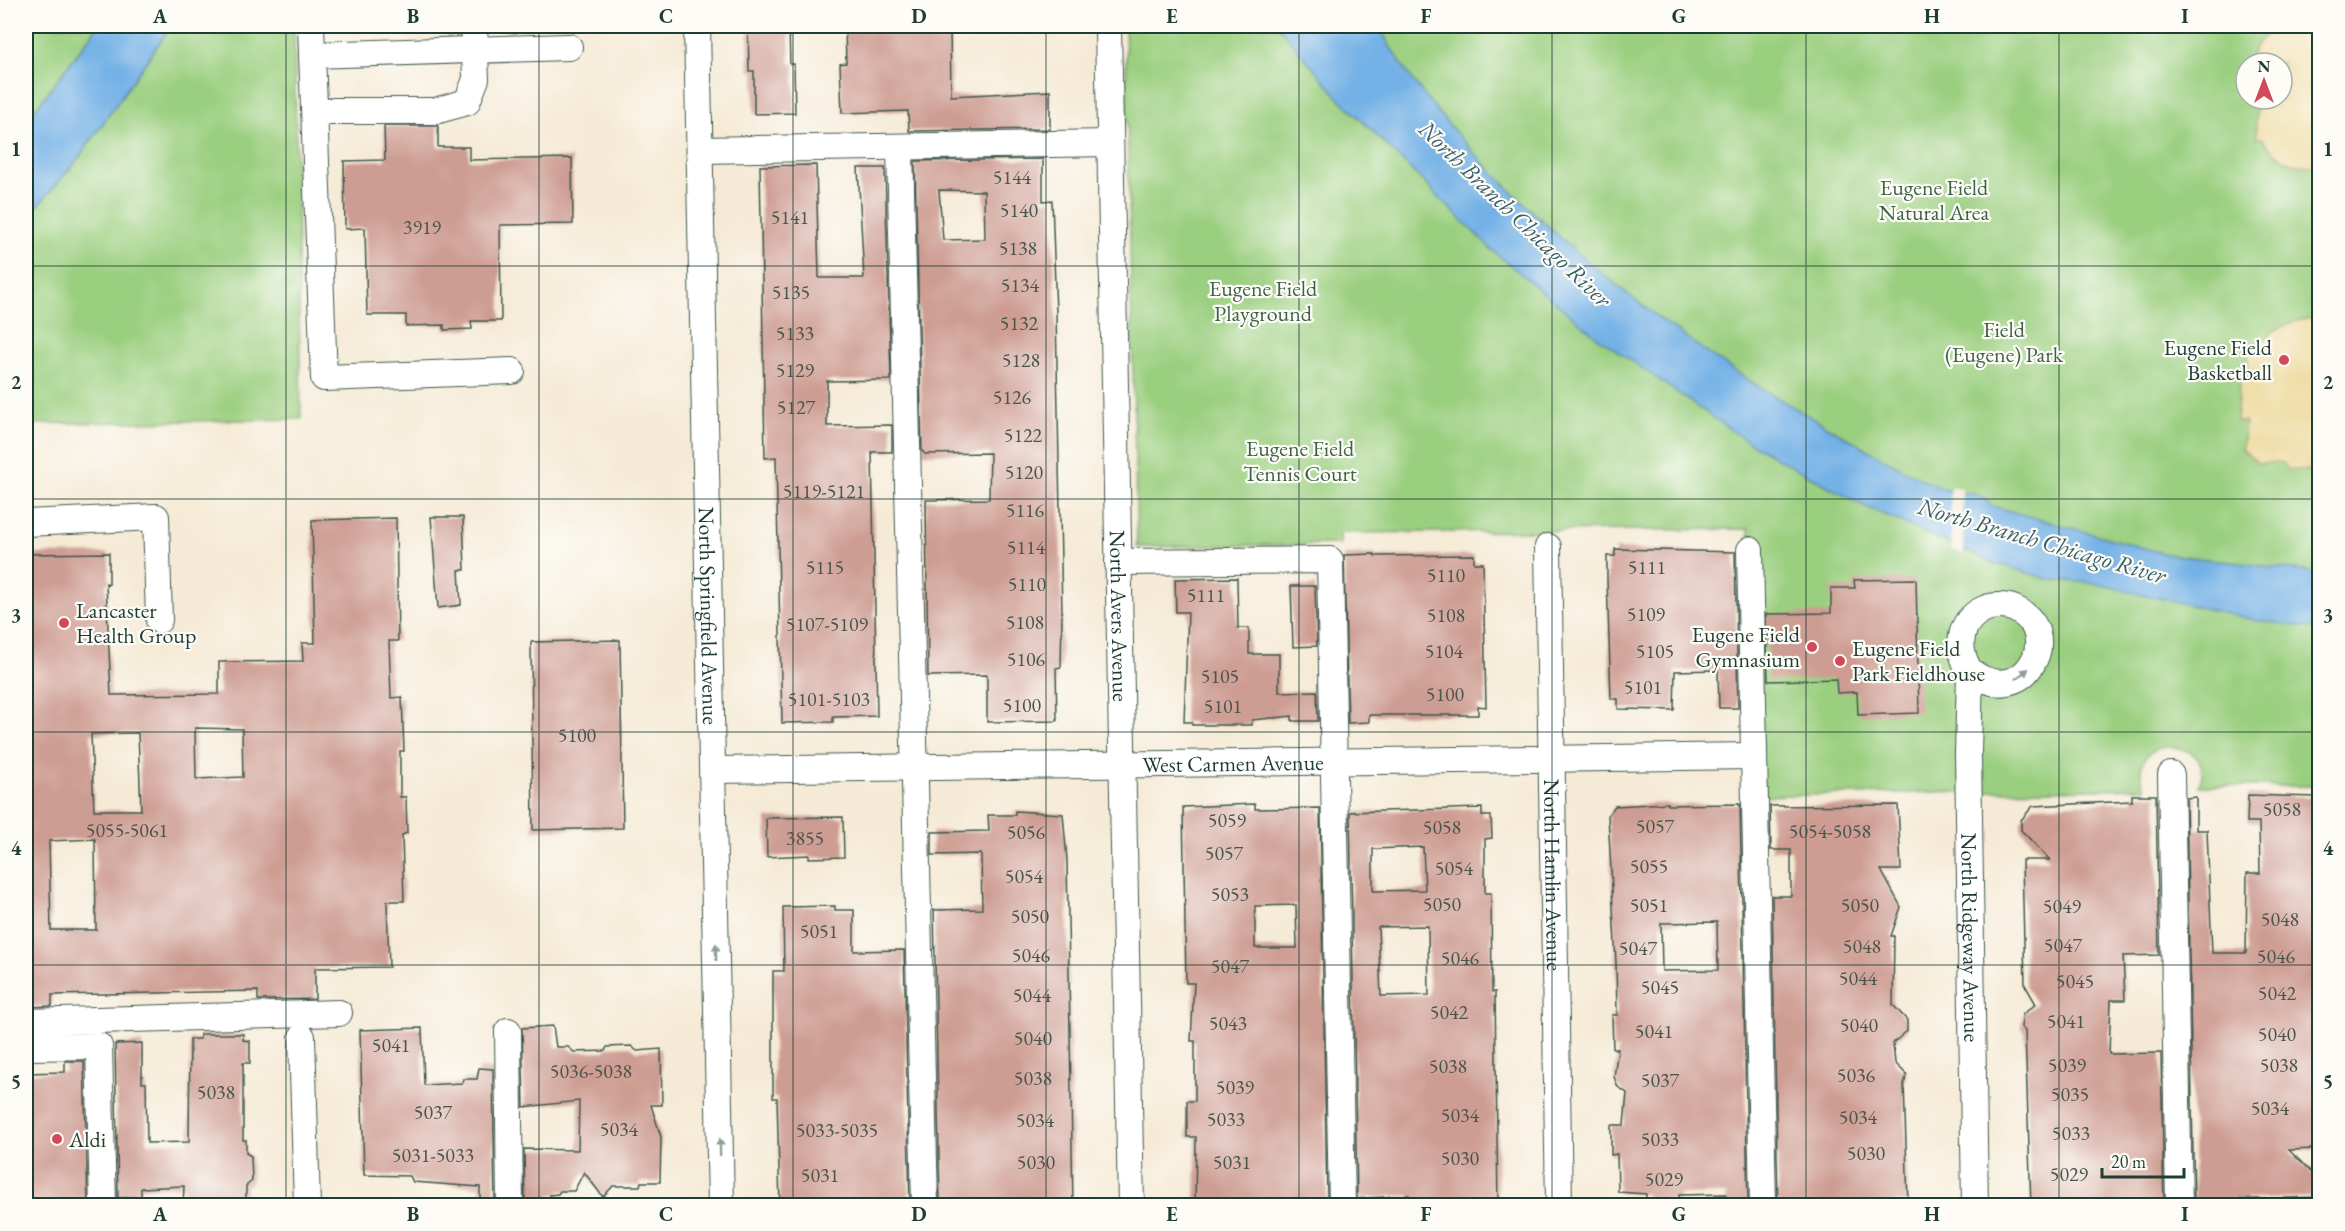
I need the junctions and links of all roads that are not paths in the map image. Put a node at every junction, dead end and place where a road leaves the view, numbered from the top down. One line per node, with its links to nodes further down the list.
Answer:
1 (311, 26): 6 (street)
2 (697, 26): 10 (street, North Springfield Avenue)
3 (1108, 26): 8 (street, North Avers Avenue)
4 (475, 37): 5 (street); 6 (street); 7 (street)
5 (569, 47)
6 (312, 55): 7 (street)
7 (315, 111): 11 (street)
8 (1110, 143): 9 (street); 15 (street, North Avers Avenue)
9 (900, 147): 10 (street); 22 (street)
10 (700, 150): 23 (street, North Springfield Avenue)
11 (512, 371)
12 (26, 523): 16 (street)
13 (1548, 547): 19 (street, North Hamlin Avenue)
14 (1750, 550): 18 (street)
15 (1118, 562): 20 (street); 21 (street, North Avers Avenue)
16 (159, 620)
17 (1970, 671): 39 (street, North Ridgeway Avenue)
18 (1753, 756): 19 (street, West Carmen Avenue); 38 (street)
19 (1551, 757): 20 (street, West Carmen Avenue); 37 (street, North Hamlin Avenue)
20 (1334, 760): 21 (street, West Carmen Avenue); 36 (street)
21 (1122, 764): 22 (street, West Carmen Avenue); 35 (street, North Avers Avenue)
22 (916, 767): 23 (street, West Carmen Avenue); 34 (street)
23 (713, 770): 33 (street, North Springfield Avenue, one-way to 23)
24 (2171, 775): 40 (street)
25 (339, 1013): 26 (street)
26 (26, 1022)
27 (508, 1031): 32 (street)
28 (302, 1037): 31 (street)
29 (26, 1047): 30 (street)
30 (103, 1206)
31 (307, 1206)
32 (510, 1206)
33 (722, 1206)
34 (925, 1206)
35 (1131, 1206)
36 (1342, 1206)
37 (1559, 1206)
38 (1763, 1206)
39 (1975, 1206)
40 (2179, 1206)

